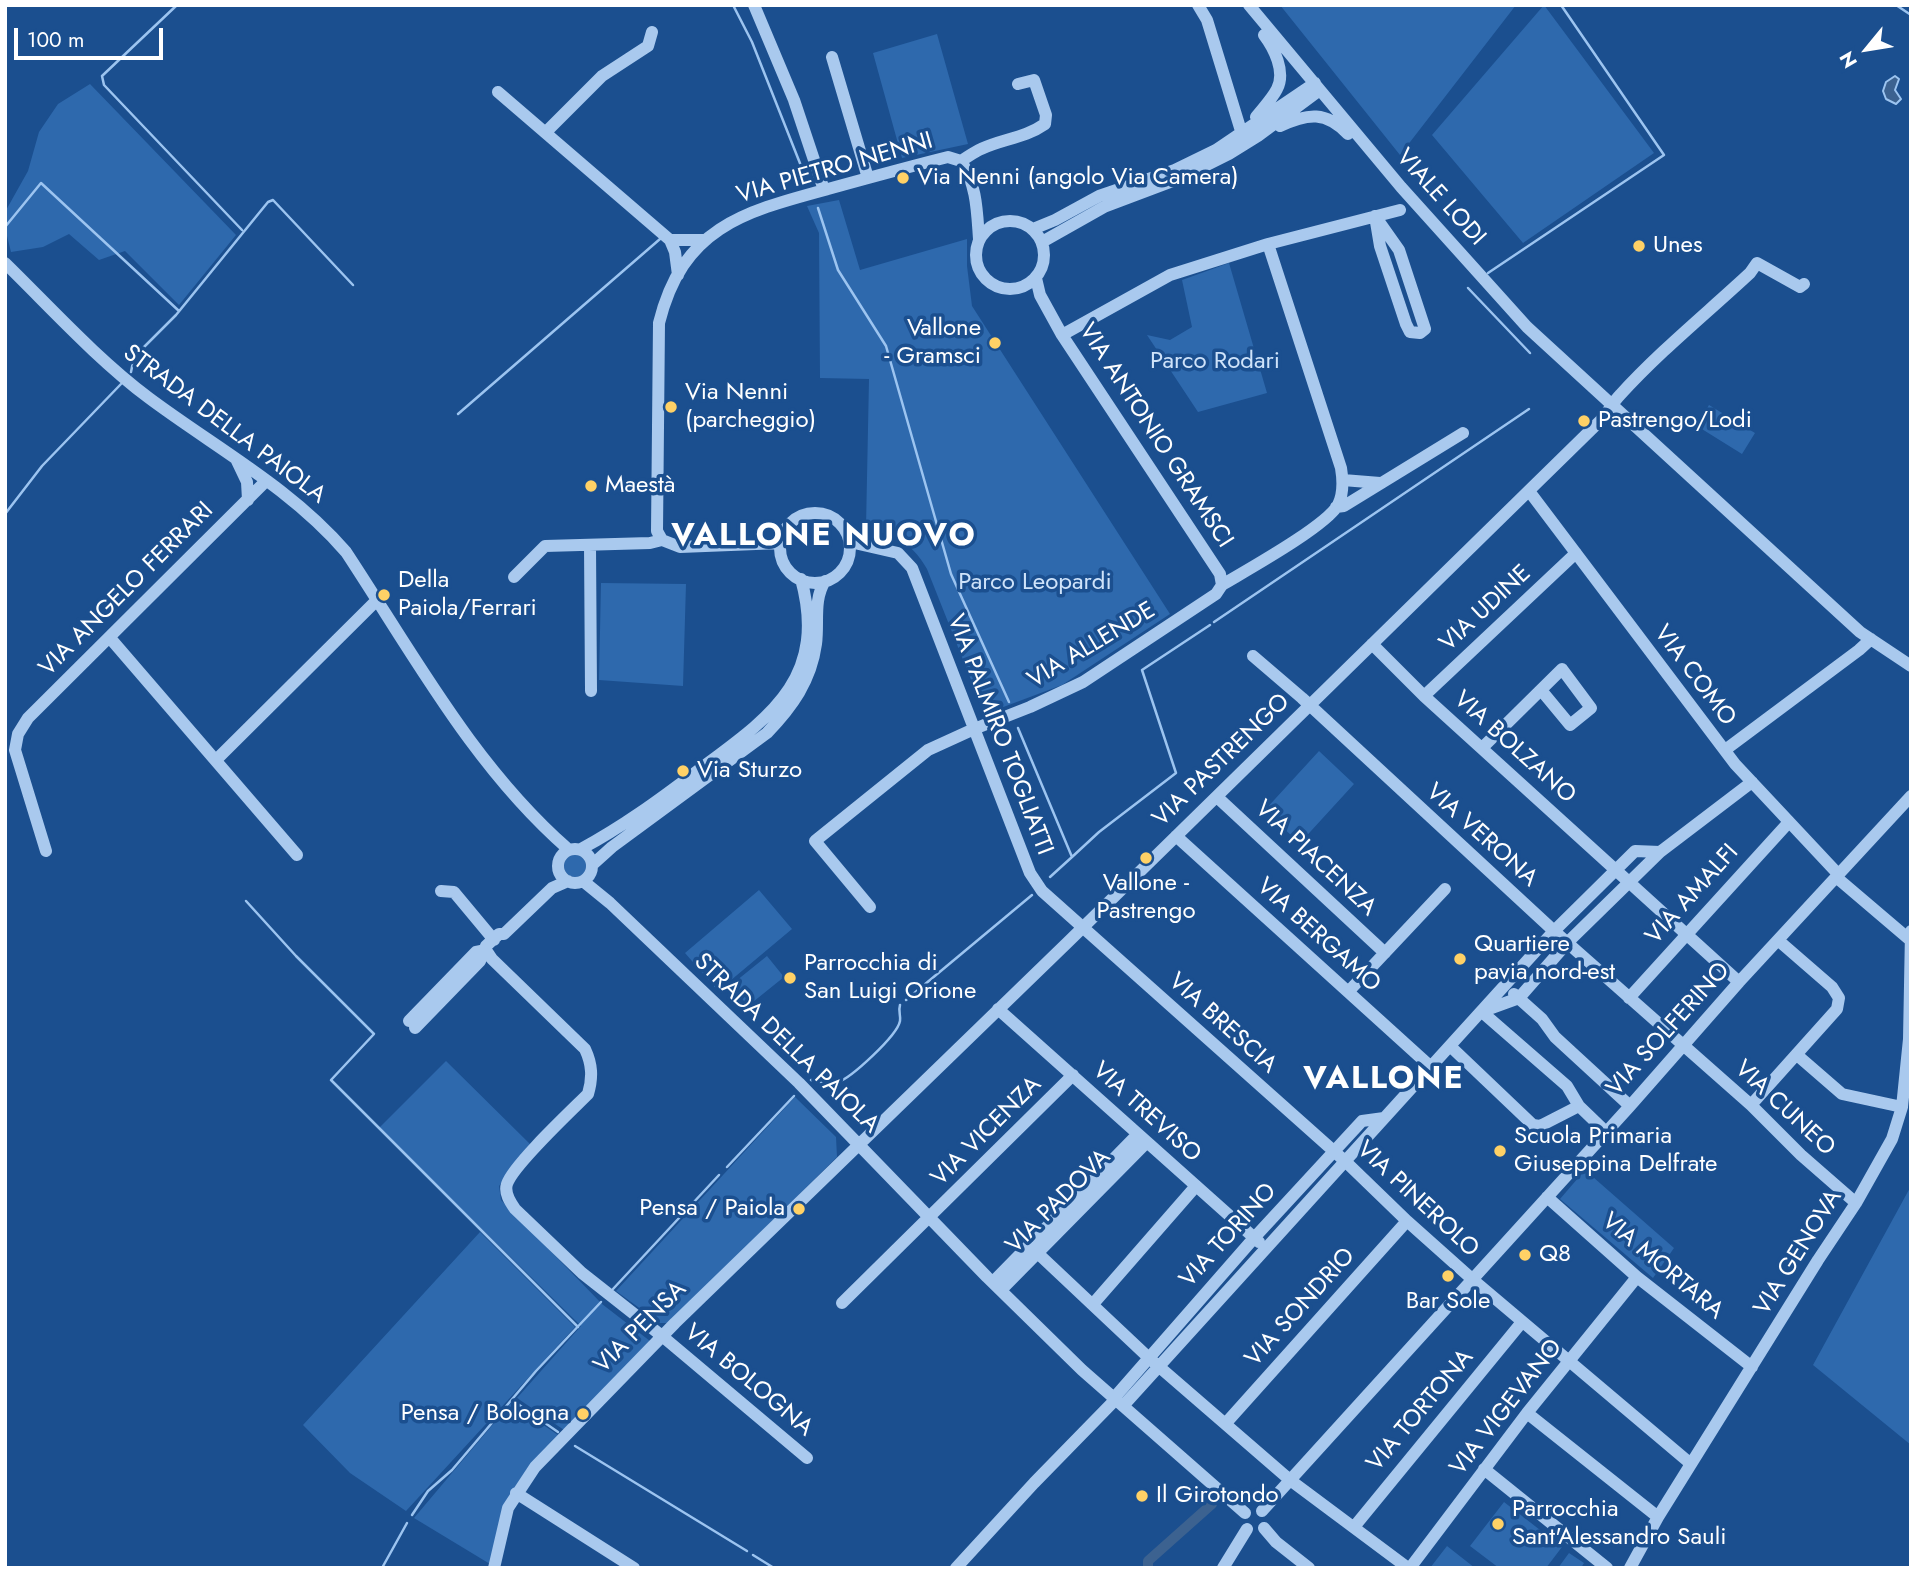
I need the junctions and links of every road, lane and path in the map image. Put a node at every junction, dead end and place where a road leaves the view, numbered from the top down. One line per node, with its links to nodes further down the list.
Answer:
1 (754, 5): 14 (street)
2 (1198, 5): 9 (street)
3 (1247, 5): 7 (street, VIALE LODI); 9 (street)
4 (652, 32): 10 (street)
5 (832, 57): 12 (street)
6 (1018, 85): 11 (street, VIA PIETRO NENNI)
7 (1318, 86): 9 (street); 13 (street, VIALE LODI)
8 (498, 92): 10 (street)
9 (1250, 131): 13 (street); 19 (street); 23 (street)
10 (546, 132): 21 (street)
11 (961, 161): 12 (street, VIA PIETRO NENNI); 15 (street, VIA PIETRO NENNI)
12 (867, 174): 14 (street, VIA PIETRO NENNI)
13 (1401, 187): 32 (street, VIALE LODI)
14 (824, 190): 22 (street, VIA PIETRO NENNI)
15 (978, 206): 18 (street); 20 (street, VIA PIETRO NENNI)
16 (1400, 210): 17 (street)
17 (1375, 216): 17 (street); 24 (street)
18 (1004, 221): 19 (street); 20 (street)
19 (1033, 229): 23 (street)
20 (979, 239): 29 (street)
21 (670, 240): 22 (street); 26 (street)
22 (706, 240): 26 (street, VIA PIETRO NENNI)
23 (1042, 242): 27 (street)
24 (1268, 244): 31 (street); 35 (street)
25 (5, 263): 34 (street, STRADA DELLA PAIOLA)
26 (678, 275): 41 (street, VIA PIETRO NENNI)
27 (1036, 278): 29 (street); 30 (street, VIA ANTONIO GRAMSCI)
28 (1804, 284): 32 (street)
29 (1019, 288): 30 (street, VIA ANTONIO GRAMSCI)
30 (1050, 312): 31 (street, VIA ANTONIO GRAMSCI)
31 (1062, 335): 49 (street, VIA ANTONIO GRAMSCI)
32 (1613, 407): 38 (street, VIA PASTRENGO); 52 (street, VIALE LODI)
33 (1464, 433): 37 (street, VIA ALLENDE)
34 (235, 458): 36 (street, STRADA DELLA PAIOLA); 39 (street)
35 (1343, 480): 37 (street); 40 (street)
36 (266, 481): 39 (street, VIA ANGELO FERRARI); 50 (street, STRADA DELLA PAIOLA)
37 (1381, 483): 40 (street, VIA ALLENDE)
38 (1529, 491): 45 (street, VIA COMO); 53 (street, VIA PASTRENGO)
39 (248, 500): 51 (street, VIA ANGELO FERRARI)
40 (1336, 507): 49 (street, VIA ALLENDE)
41 (662, 540): 43 (street); 44 (street)
42 (850, 542): 43 (street); 48 (street); 60 (street, VIA PALMIRO TOGLIATTI)
43 (781, 543): 47 (street)
44 (590, 545): 46 (street); 57 (street)
45 (1576, 553): 58 (street, VIA UDINE); 62 (street, VIA COMO)
46 (514, 577)
47 (801, 579): 48 (street); 72 (street)
48 (825, 581): 73 (street)
49 (1222, 585): 60 (street, VIA ALLENDE)
50 (377, 600): 63 (street); 72 (street, STRADA DELLA PAIOLA)
51 (110, 638): 63 (street); 69 (street, VIA ANGELO FERRARI)
52 (1871, 639): 55 (street, VIALE LODI); 62 (street)
53 (1372, 644): 58 (street, VIA BOLZANO); 59 (street, VIA PASTRENGO)
54 (1252, 656): 59 (street, VIA VERONA)
55 (1911, 666)
56 (1541, 690): 61 (street)
57 (591, 691)
58 (1424, 696): 61 (street, VIA BOLZANO)
59 (1308, 706): 66 (street, VIA PASTRENGO); 84 (street, VIA VERONA)
60 (974, 729): 82 (street, VIA ALLENDE); 83 (street, VIA PALMIRO TOGLIATTI)
61 (1482, 748): 74 (street, VIA BOLZANO)
62 (1725, 750): 64 (street, VIA COMO)
63 (216, 760): 71 (street)
64 (1752, 782): 67 (street, VIA COMO); 70 (street, VIA TORINO)
65 (1911, 796): 75 (street, VIA SOLFERINO)
66 (1217, 797): 68 (street, VIA PASTRENGO); 90 (street, VIA PIACENZA)
67 (1789, 822): 75 (street, VIA COMO); 85 (street, VIA AMALFI)
68 (1176, 836): 83 (street, VIA PASTRENGO); 93 (street, VIA BERGAMO)
69 (46, 851)
70 (1660, 852): 74 (street, VIA TORINO); 78 (street, VIA TORINO)
71 (297, 855)
72 (566, 856): 73 (street); 76 (street); 87 (street)
73 (592, 868): 77 (street); 81 (street, STRADA DELLA PAIOLA)
74 (1615, 868): 78 (street, VIA BOLZANO); 84 (street, VIA TORINO)
75 (1838, 876): 86 (street, VIA COMO); 88 (street, VIA SOLFERINO)
76 (568, 881): 77 (street); 87 (street)
77 (583, 881): 81 (street, STRADA DELLA PAIOLA)
78 (1630, 881): 85 (street, VIA BOLZANO); 89 (street, VIA TORINO)
79 (1445, 889): 90 (street)
80 (441, 891): 87 (street, VIA BOLOGNA)
81 (610, 903): 111 (street, STRADA DELLA PAIOLA)
82 (870, 907)
83 (1082, 928): 96 (street, VIA PASTRENGO); 112 (street, VIA BRESCIA)
84 (1554, 931): 89 (street, VIA VERONA); 92 (street, VIA TORINO)
85 (1686, 933): 91 (street, VIA BOLZANO); 95 (street, VIA AMALFI)
86 (1910, 936): 107 (street, VIA GENOVA)
87 (493, 941): 98 (street); 128 (street, VIA BOLOGNA)
88 (1779, 941): 91 (street, VIA SOLFERINO); 101 (street)
89 (1568, 942): 94 (street, VIA TORINO); 95 (street, VIA VERONA)
90 (1385, 953): 93 (street)
91 (1739, 982): 99 (street, VIA SOLFERINO)
92 (1506, 986): 94 (street); 97 (street, VIA TORINO)
93 (1348, 992): 102 (street, VIA BERGAMO)
94 (1519, 998): 97 (street, VIA TORINO); 106 (street)
95 (1629, 998): 99 (street, VIA VERONA)
96 (998, 1009): 103 (street, VIA TREVISO); 111 (street, VIA PASTRENGO)
97 (1482, 1012): 100 (street, VIA TORINO); 105 (street)
98 (412, 1025)
99 (1684, 1045): 104 (street, VIA CUNEO); 106 (street, VIA SOLFERINO)
100 (1450, 1046): 102 (street, VIA TORINO); 105 (street)
101 (1797, 1055): 104 (street); 107 (street)
102 (1431, 1067): 108 (street, VIA TORINO)
103 (1073, 1075): 110 (street, VIA TREVISO); 117 (street, VIA VICENZA)
104 (1751, 1105): 116 (street, VIA CUNEO)
105 (1579, 1106): 109 (street)
106 (1630, 1106): 109 (street, VIA SOLFERINO)
107 (1902, 1107): 116 (street, VIA GENOVA)
108 (1384, 1118): 112 (street, VIA TORINO); 113 (street, VIA TORINO)
109 (1606, 1132): 115 (street, VIA SOLFERINO)
110 (1143, 1138): 114 (street, VIA TREVISO); 120 (street, VIA PADOVA)
111 (859, 1144): 117 (street, STRADA DELLA PAIOLA); 128 (street, VIA PENSA)
112 (1334, 1151): 113 (street, VIA PINEROLO); 119 (street, VIA TORINO)
113 (1346, 1161): 118 (street, VIA PINEROLO); 121 (street, VIA TORINO)
114 (1196, 1186): 119 (street, VIA TREVISO); 126 (street)
115 (1547, 1197): 122 (street, VIA MORTARA); 123 (street, VIA SOLFERINO)
116 (1856, 1203): 131 (street, VIA GENOVA)
117 (930, 1218): 124 (street, STRADA DELLA PAIOLA); 125 (street)
118 (1406, 1221): 123 (street, VIA PINEROLO); 134 (street, VIA SONDRIO)
119 (1254, 1238): 121 (street, VIA TREVISO); 129 (street, VIA TORINO)
120 (1033, 1249): 124 (street, VIA PADOVA); 126 (street)
121 (1266, 1249): 129 (street, VIA TORINO)
122 (1637, 1277): 130 (street, VIA VIGEVANO); 131 (street, VIA MORTARA)
123 (1472, 1279): 127 (street, VIA PINEROLO); 138 (street, VIA SOLFERINO)
124 (997, 1286): 132 (street, STRADA DELLA PAIOLA)
125 (842, 1303)
126 (1093, 1304): 129 (street)
127 (1522, 1322): 130 (street, VIA PINEROLO); 143 (street, VIA TORTONA)
128 (662, 1336): 135 (street, VIA BOLOGNA); 139 (street, VIA PENSA)
129 (1154, 1362): 132 (street, VIA TORINO); 134 (street)
130 (1570, 1362): 133 (street, VIA VIGEVANO); 136 (street, VIA PINEROLO)
131 (1752, 1367): 136 (street, VIA GENOVA)
132 (1118, 1401): 141 (street, STRADA DELLA PAIOLA); 148 (street, VIA TORINO)
133 (1527, 1413): 137 (street, VIA VIGEVANO); 142 (street)
134 (1226, 1423): 138 (street)
135 (807, 1458)
136 (1691, 1464): 142 (street, VIA GENOVA)
137 (1484, 1469): 151 (street, VIA VIGEVANO); 152 (street)
138 (1290, 1480): 140 (street, VIA SOLFERINO); 143 (street)
139 (516, 1493): 146 (street, VIA PENSA); 147 (street)
140 (1262, 1511): 141 (street); 144 (street)
141 (1245, 1513): 145 (street)
142 (1658, 1517): 153 (street, VIA GENOVA)
143 (1354, 1527): 151 (street)
144 (1264, 1528): 145 (street); 150 (street)
145 (1247, 1529): 149 (street)
146 (494, 1568)
147 (634, 1568)
148 (956, 1568)
149 (1223, 1568)
150 (1309, 1568)
151 (1409, 1568)
152 (1607, 1568)
153 (1631, 1568)

